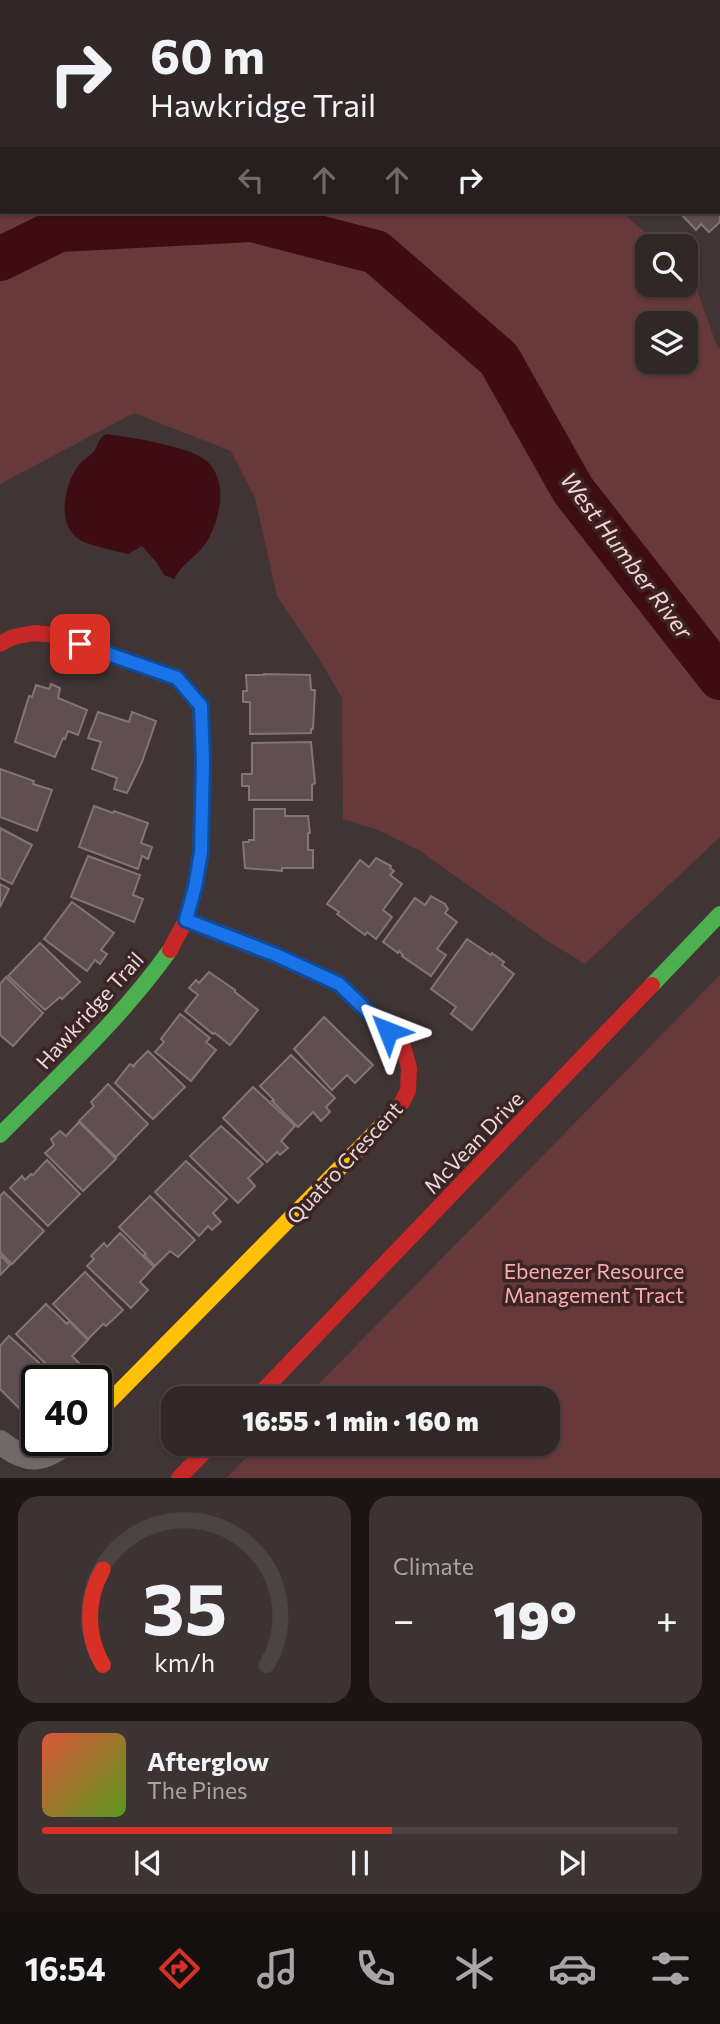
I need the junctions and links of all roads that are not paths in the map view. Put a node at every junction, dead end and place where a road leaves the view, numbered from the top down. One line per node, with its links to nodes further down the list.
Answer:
1 (0, 644): 3 (street, Hawkridge Trail)
2 (720, 914): 5 (street, McVean Drive)
3 (186, 920): 4 (street, Hawkridge Trail); 6 (street, Quatro Crescent)
4 (0, 1135)
5 (268, 1386)
6 (112, 1399)
7 (0, 1442): 8 (street)
8 (21, 1454)
9 (28, 1456): 10 (street)
10 (46, 1456)
11 (200, 1456): 12 (street)
12 (179, 1478)

